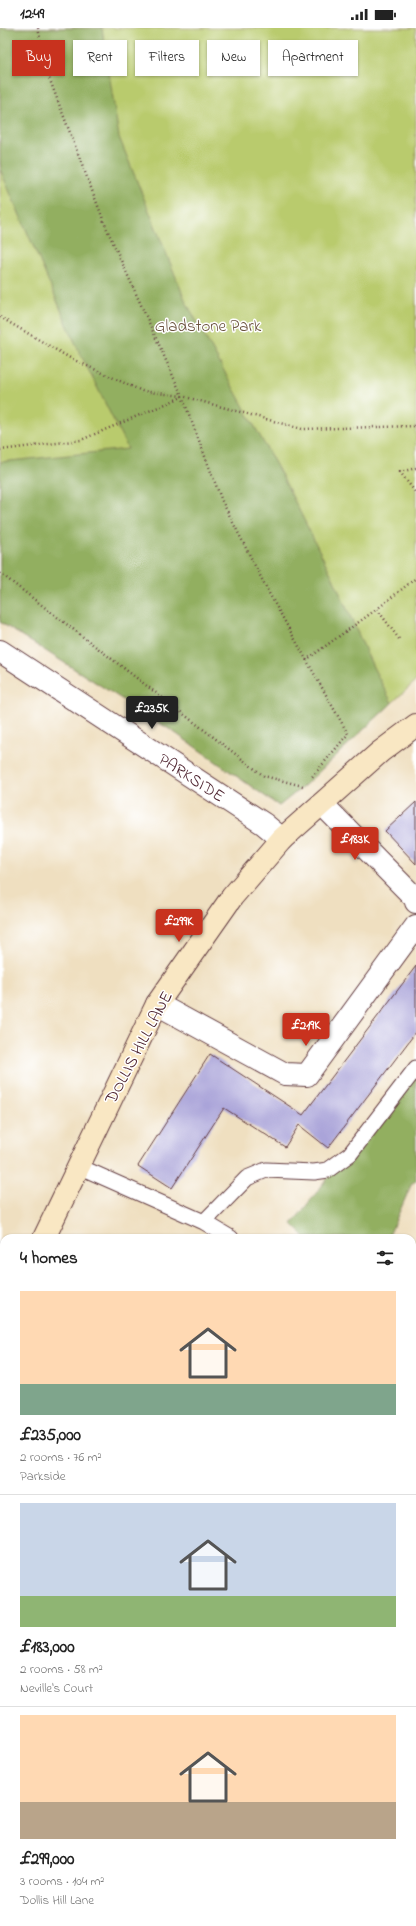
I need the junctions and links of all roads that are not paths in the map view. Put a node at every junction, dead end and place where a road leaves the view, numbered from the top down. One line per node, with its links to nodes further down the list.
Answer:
1 (0, 651): 4 (street, PARKSIDE)
2 (416, 725): 3 (street, DOLLIS HILL LANE)
3 (322, 804): 4 (street, DOLLIS HILL LANE); 5 (street)
4 (282, 839): 7 (street, DOLLIS HILL LANE)
5 (416, 902)
6 (416, 926): 7 (street)
7 (157, 1004): 9 (street, DOLLIS HILL LANE)
8 (416, 1068): 10 (lane)
9 (78, 1166): 10 (lane); 11 (street, DOLLIS HILL LANE)
10 (204, 1222): 12 (lane)
11 (46, 1234)
12 (224, 1234)

